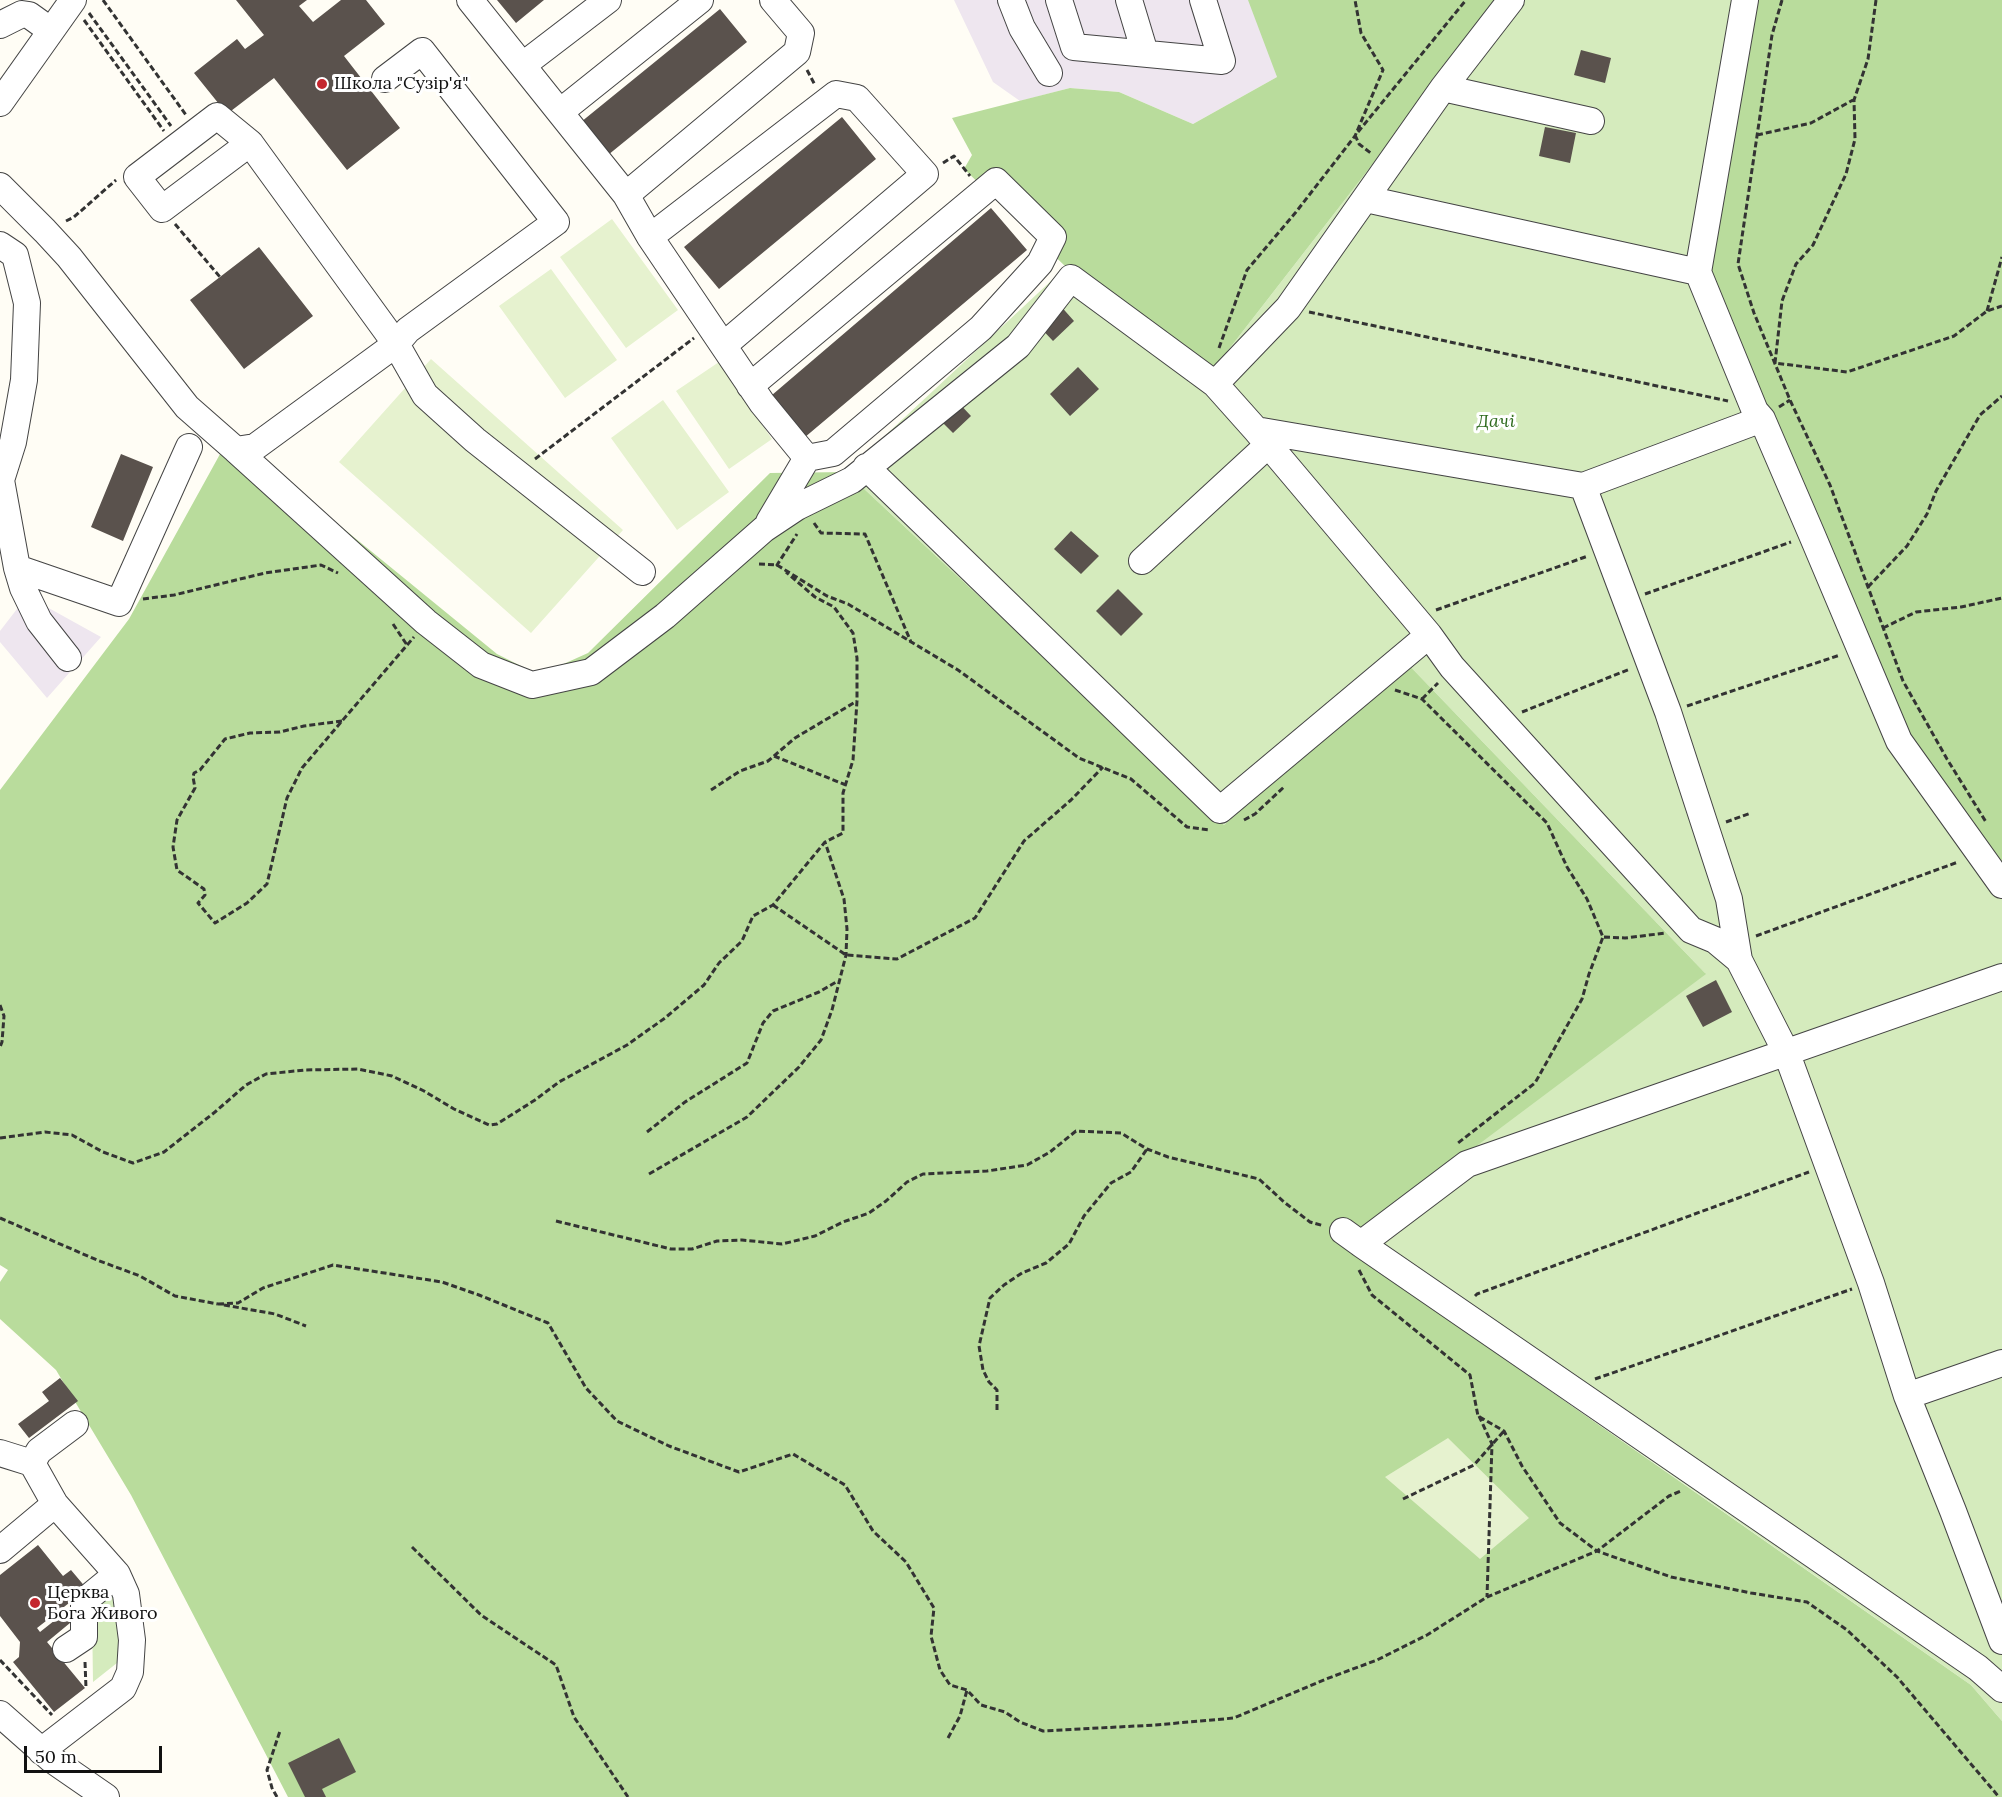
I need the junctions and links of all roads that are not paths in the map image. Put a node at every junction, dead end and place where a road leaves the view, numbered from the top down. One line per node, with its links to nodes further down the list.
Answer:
1 (470, 0): 15 (street)
2 (608, 0): 15 (street)
3 (700, 0): 20 (street)
4 (773, 0): 24 (street)
5 (1011, 0): 16 (street)
6 (1059, 0): 14 (street)
7 (1129, 0): 14 (street)
8 (1203, 0): 14 (street)
9 (1511, 0): 18 (street)
10 (1744, 0): 28 (street)
11 (77, 4): 13 (street)
12 (0, 25): 13 (street)
13 (51, 30): 19 (street)
14 (1145, 53)
15 (523, 65): 20 (street)
16 (1049, 73)
17 (385, 79): 29 (street)
18 (1443, 88): 21 (street); 25 (street)
19 (0, 103)
20 (560, 112): 24 (street)
21 (1591, 121)
22 (250, 143): 22 (street); 29 (street)
23 (0, 186): 36 (street)
24 (626, 195): 26 (street)
25 (1366, 199): 28 (street); 31 (street)
26 (650, 237): 30 (street); 30 (street)
27 (0, 245): 39 (street)
28 (1698, 272): 33 (street)
29 (396, 344): 36 (street); 44 (street)
30 (724, 345): 32 (street)
31 (1215, 384): 34 (street); 38 (street)
32 (750, 386): 37 (street); 37 (street)
33 (1759, 415): 40 (street); 47 (street)
34 (1262, 437): 40 (street); 42 (street); 45 (street)
35 (189, 447): 43 (street)
36 (246, 449): 41 (street)
37 (807, 458): 41 (street)
38 (859, 474): 41 (street); 45 (street)
39 (1, 482): 43 (street)
40 (1583, 486): 48 (street)
41 (764, 529)
42 (1142, 561)
43 (17, 568): 46 (street)
44 (642, 572)
45 (1421, 626): 48 (street)
46 (68, 658)
47 (2002, 885)
48 (1738, 952): 50 (street)
49 (2002, 977): 50 (street)
50 (1787, 1054): 52 (street); 61 (street)
51 (2002, 1363): 52 (street)
52 (1906, 1396): 59 (street)
53 (75, 1425): 55 (street)
54 (0, 1453): 55 (street)
55 (32, 1463): 56 (street)
56 (55, 1504): 57 (street); 58 (street)
57 (0, 1550)
58 (117, 1574): 60 (street); 63 (street)
59 (1999, 1627)
60 (75, 1643)
61 (2002, 1689)
62 (0, 1714): 63 (street)
63 (41, 1751): 64 (street)
64 (106, 1797)

